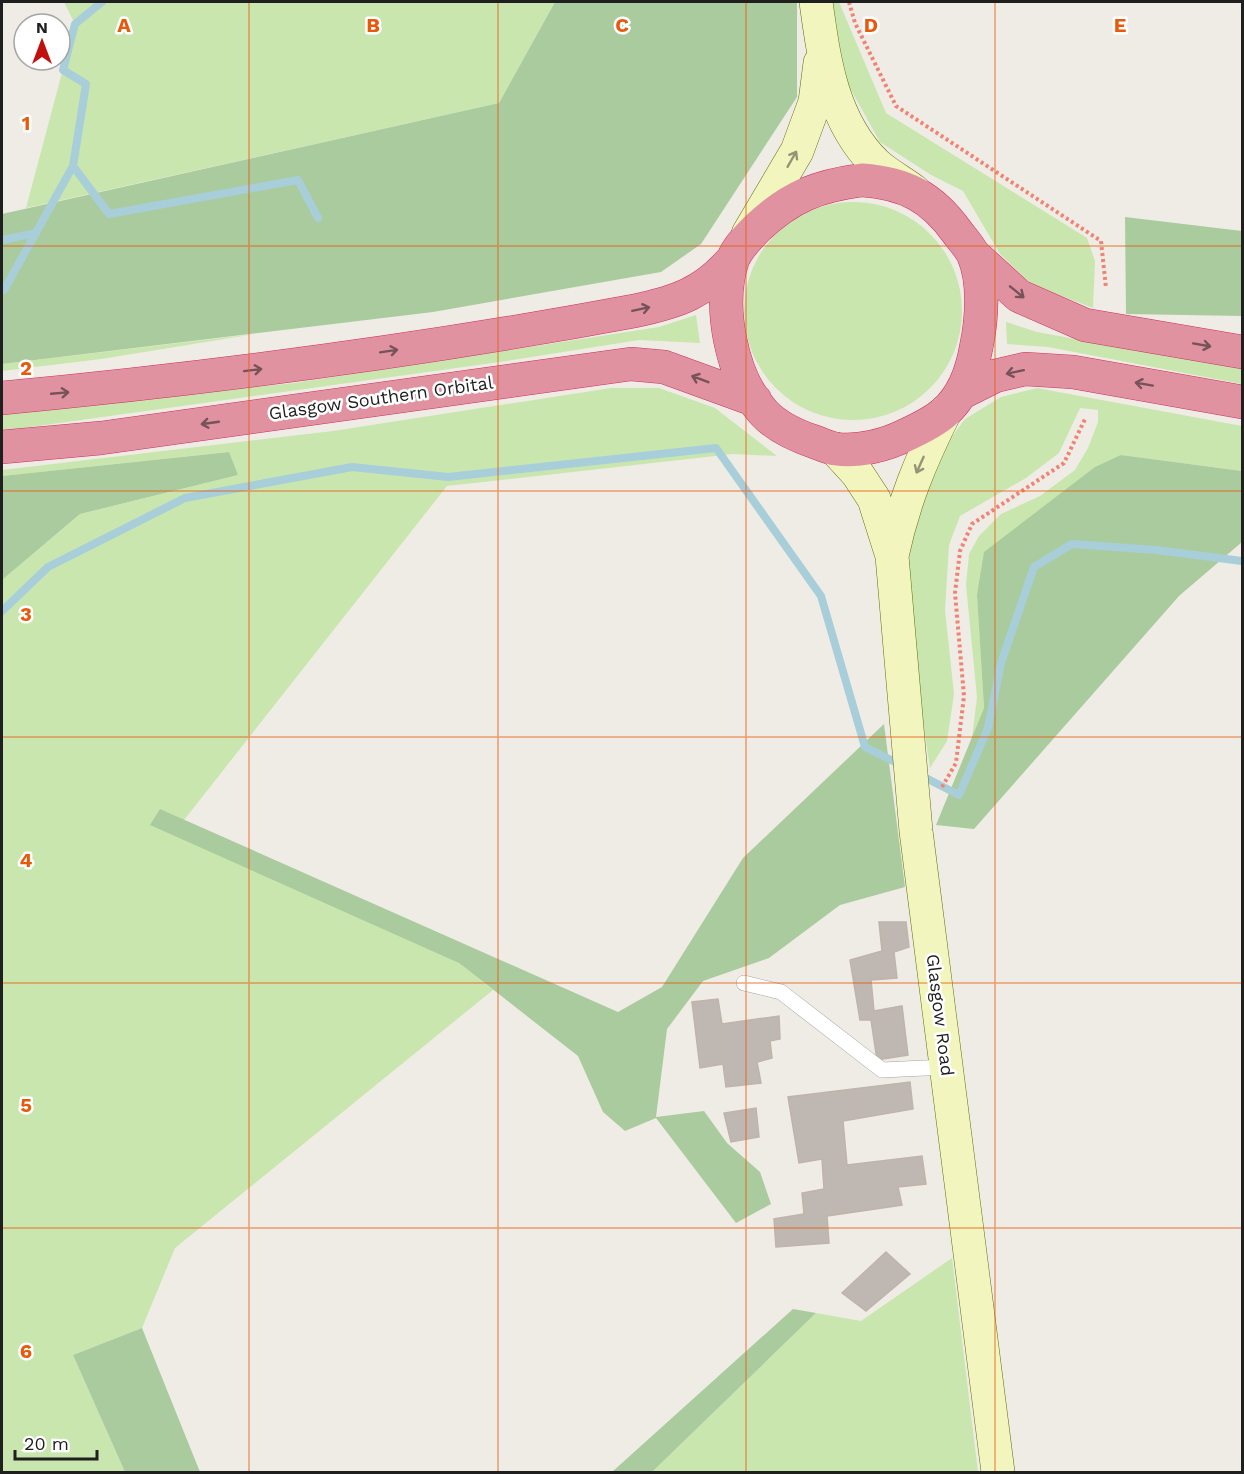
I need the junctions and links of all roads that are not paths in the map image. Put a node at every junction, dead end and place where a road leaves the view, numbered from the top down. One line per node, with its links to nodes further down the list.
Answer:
1 (816, 2): 2 (main road)
2 (822, 46): 3 (main road); 4 (main road, one-way to 2)
3 (916, 192): 4 (highway); 5 (highway)
4 (737, 252): 7 (highway, one-way to 4); 8 (highway)
5 (973, 254): 6 (highway, one-way to 6); 10 (highway)
6 (1242, 352)
7 (2, 398)
8 (755, 400): 11 (highway, Glasgow Southern Orbital, one-way to 11); 12 (highway)
9 (1242, 402): 10 (highway, one-way to 10)
10 (953, 403): 12 (highway); 13 (main road, Glasgow Road, one-way to 13)
11 (2, 447)
12 (836, 449): 13 (main road, Glasgow Road)
13 (892, 556): 15 (main road, Glasgow Road)
14 (744, 983): 15 (lane)
15 (946, 1066): 16 (main road, Glasgow Road)
16 (998, 1473)

